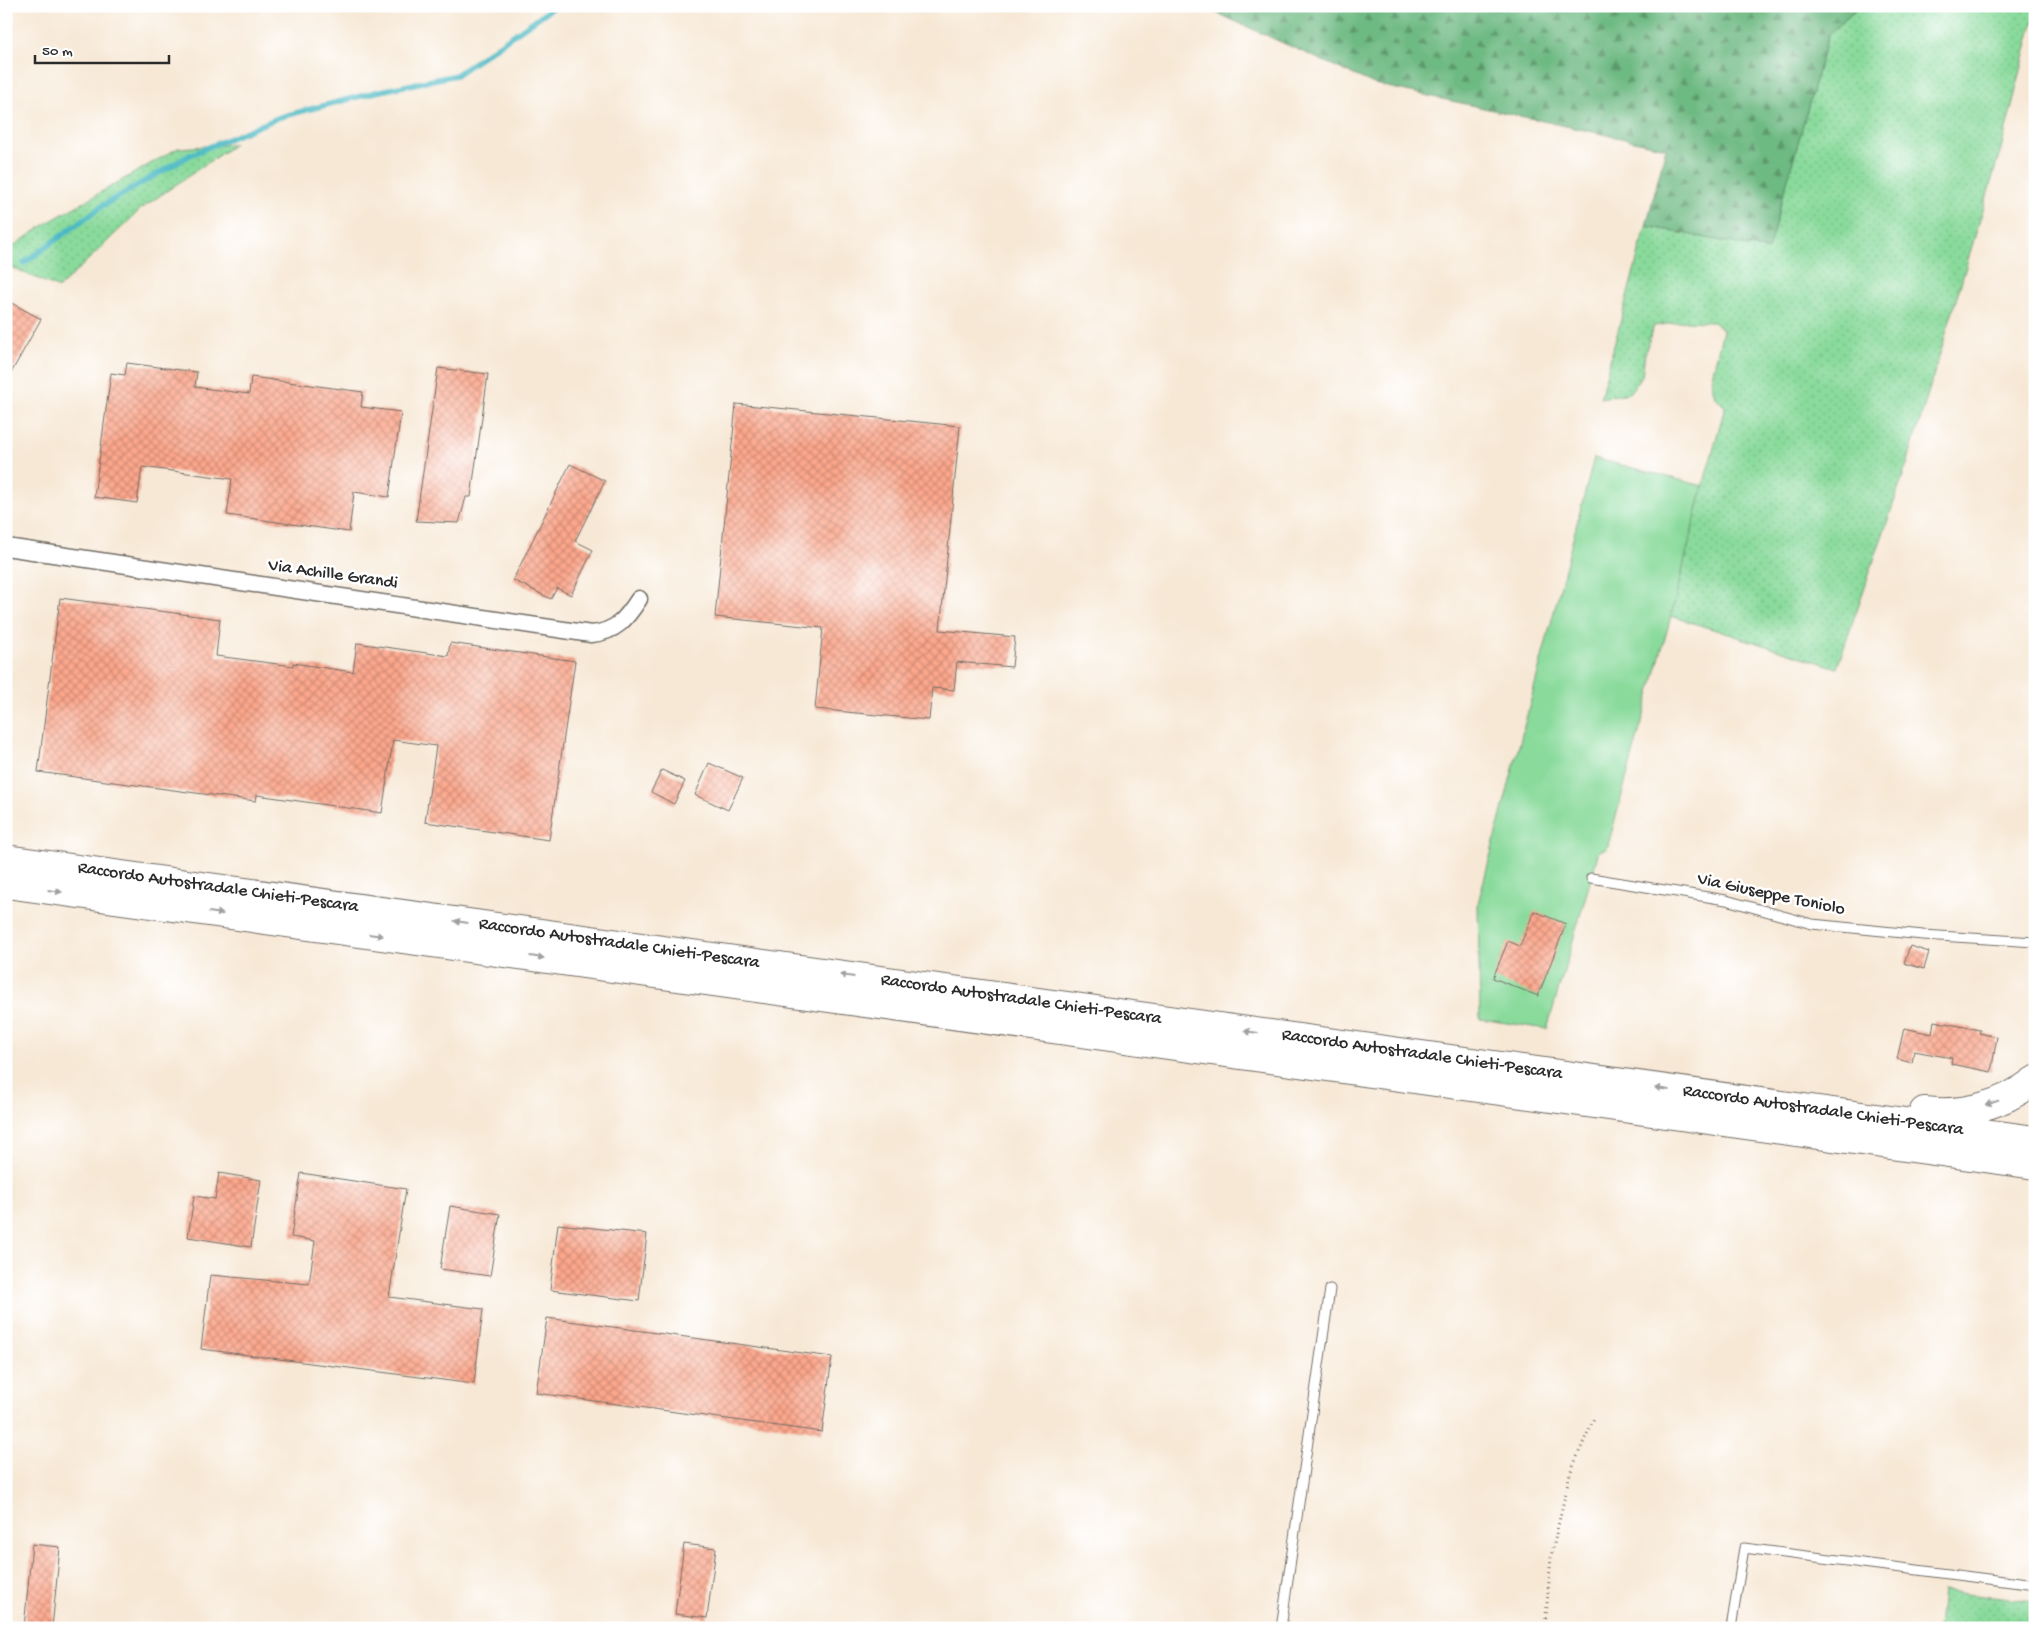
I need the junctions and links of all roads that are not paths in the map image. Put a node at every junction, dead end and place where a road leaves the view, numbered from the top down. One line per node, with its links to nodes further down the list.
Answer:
1 (6, 547): 2 (street, Via Achille Grandi)
2 (639, 599)
3 (6, 859): 8 (highway, Raccordo Autostradale Chieti-Pescara, one-way to 3)
4 (1591, 878): 6 (lane, Via Giuseppe Toniolo)
5 (6, 884): 10 (highway, Raccordo Autostradale Chieti-Pescara, one-way to 10)
6 (2035, 942)
7 (2035, 1080): 8 (highway, one-way to 8)
8 (1797, 1108): 9 (highway, Raccordo Autostradale Chieti-Pescara)
9 (2035, 1140)
10 (2035, 1166)
11 (1330, 1289): 13 (lane)
12 (2035, 1585): 14 (lane)
13 (1281, 1628)
14 (1731, 1628)

